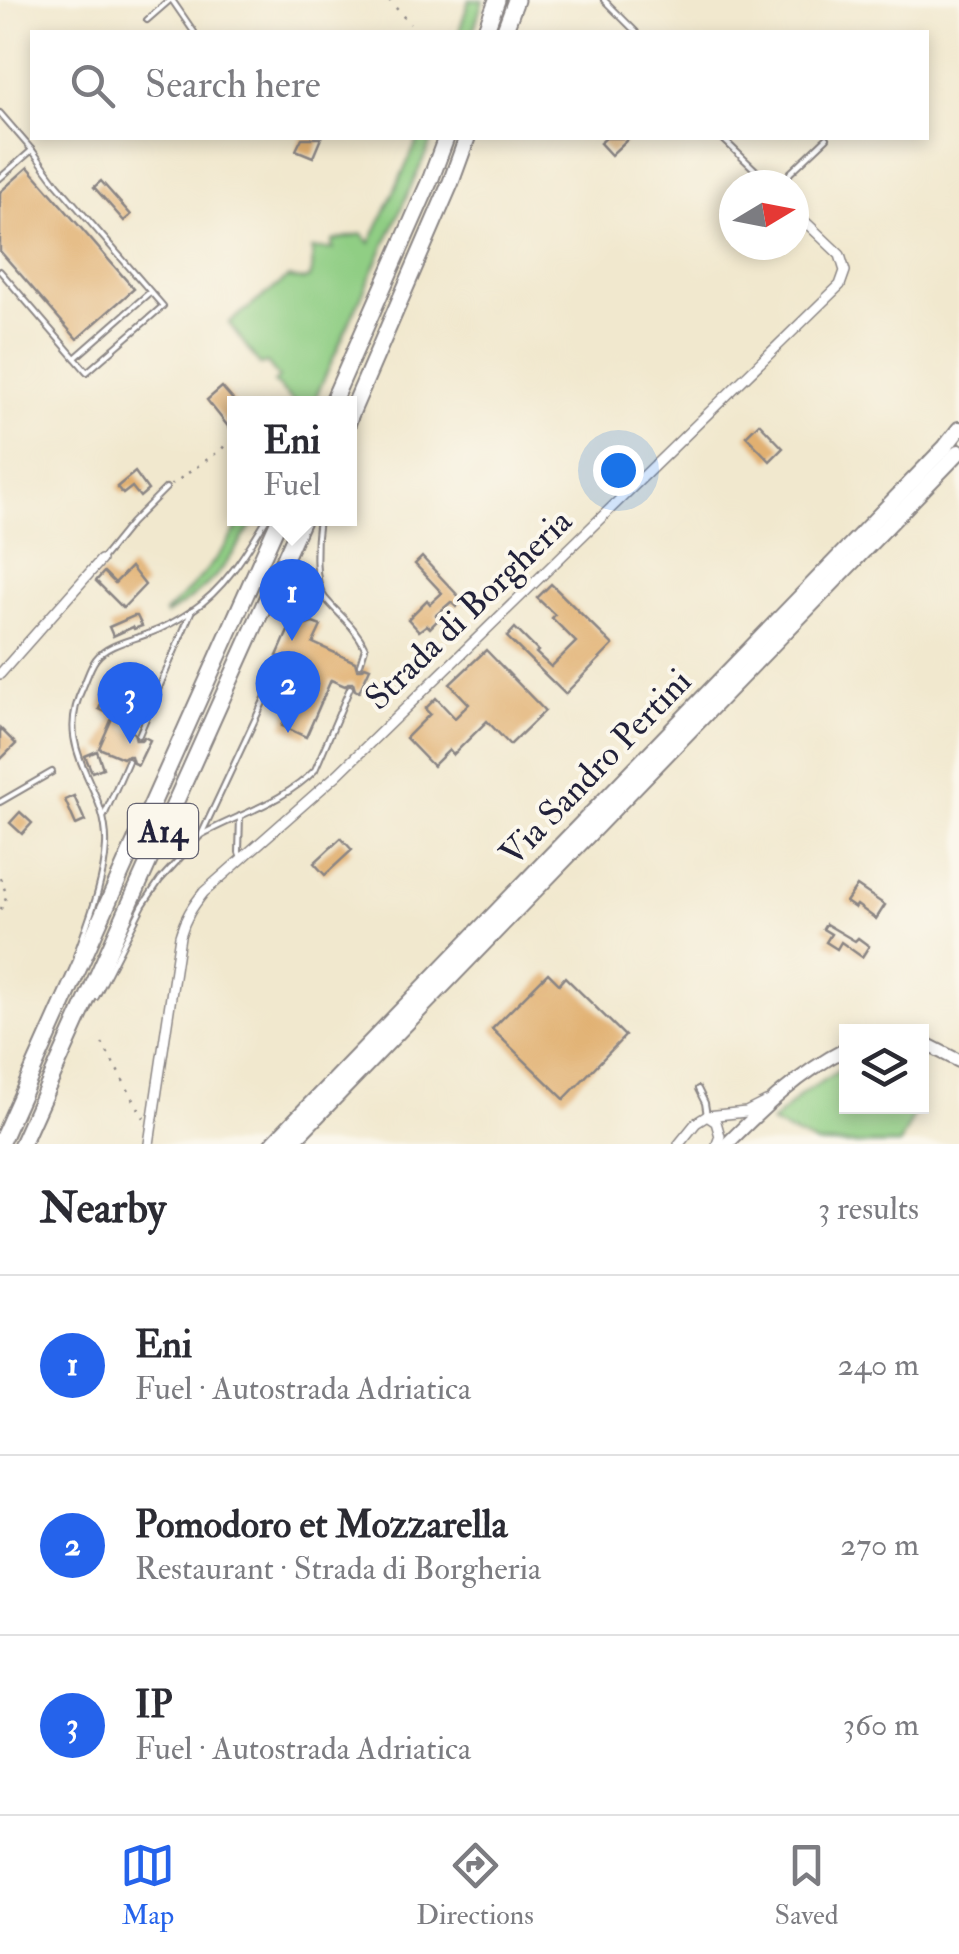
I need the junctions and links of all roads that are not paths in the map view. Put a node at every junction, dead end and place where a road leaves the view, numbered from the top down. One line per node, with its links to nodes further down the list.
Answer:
1 (171, 0): 5 (lane); 6 (lane)
2 (498, 0): 7 (highway)
3 (516, 0): 8 (highway)
4 (604, 0): 9 (lane)
5 (146, 20)
6 (193, 30)
7 (486, 30)
8 (505, 30)
9 (634, 30)
10 (0, 113): 15 (lane)
11 (445, 140): 24 (highway)
12 (466, 140): 23 (highway)
13 (724, 140): 16 (lane)
14 (825, 140): 17 (lane)
15 (32, 150): 18 (lane); 21 (lane)
16 (755, 170)
17 (794, 170)
18 (0, 178)
19 (809, 225): 49 (street, Strada di Borgheria)
20 (0, 271): 22 (lane)
21 (150, 292): 22 (lane); 22 (lane)
22 (75, 358)
23 (369, 372): 25 (highway); 26 (lane)
24 (335, 396)
25 (357, 400)
26 (357, 411)
27 (959, 429): 61 (main road, Via Sandro Pertini)
28 (959, 452): 62 (main road, Via Sandro Pertini)
29 (166, 488): 34 (lane)
30 (262, 526): 36 (lane)
31 (276, 526): 50 (highway, A14)
32 (299, 526): 51 (highway, A14)
33 (319, 526): 35 (lane)
34 (101, 560): 40 (street)
35 (317, 568): 37 (lane); 39 (lane)
36 (192, 610): 42 (lane); 47 (lane)
37 (308, 620)
38 (290, 661): 48 (lane)
39 (360, 664)
40 (0, 674)
41 (350, 688): 46 (lane)
42 (139, 735)
43 (128, 760): 47 (lane)
44 (52, 772): 45 (lane)
45 (0, 802)
46 (240, 816): 48 (lane); 49 (lane)
47 (103, 818): 50 (lane)
48 (201, 835): 51 (lane)
49 (243, 859): 58 (street, Strada di Borgheria)
50 (68, 993): 59 (highway, A14)
51 (71, 1034): 60 (highway, A14)
52 (929, 1046): 54 (street)
53 (839, 1052): 56 (street)
54 (959, 1061)
55 (698, 1088): 57 (lane)
56 (773, 1098): 57 (street); 65 (street)
57 (706, 1116): 63 (street); 64 (street)
58 (149, 1143)
59 (0, 1144)
60 (22, 1144)
61 (272, 1144)
62 (290, 1144)
63 (679, 1144)
64 (717, 1144)
65 (727, 1144)

